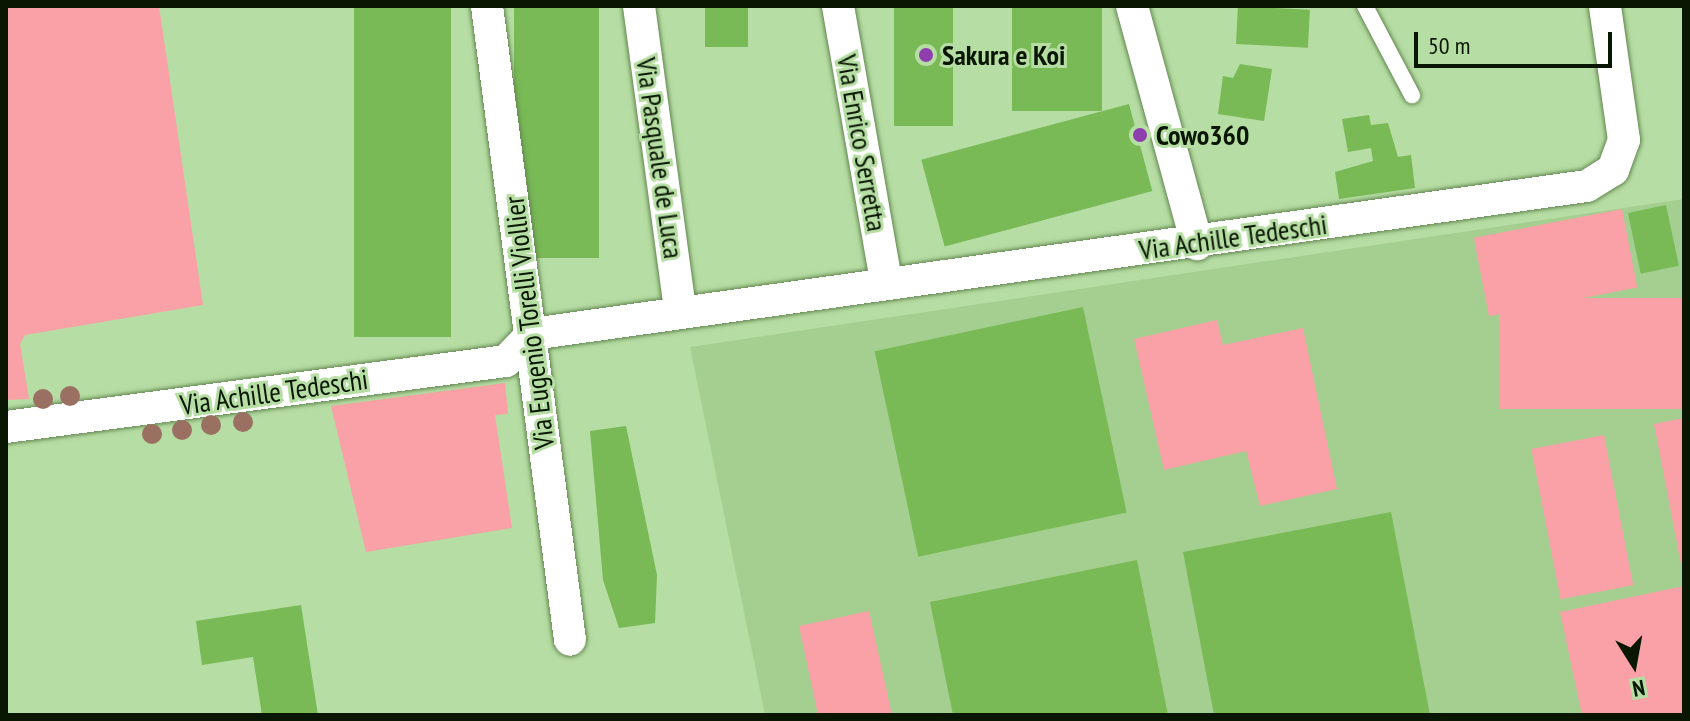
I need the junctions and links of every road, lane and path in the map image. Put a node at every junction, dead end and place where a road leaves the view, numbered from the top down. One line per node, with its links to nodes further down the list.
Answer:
1 (487, 6): 11 (street, Via Eugenio Torelli Viollier)
2 (639, 6): 10 (street, Via Pasquale de Luca)
3 (838, 6): 9 (street, Via Enrico Serretta)
4 (1132, 6): 8 (street)
5 (1365, 6): 7 (lane)
6 (1605, 6): 8 (street, Via Achille Tedeschi)
7 (1412, 95)
8 (1197, 244): 9 (street, Via Achille Tedeschi)
9 (886, 280): 10 (street, Via Achille Tedeschi)
10 (680, 310): 11 (street, Via Achille Tedeschi)
11 (532, 334): 12 (street, Via Achille Tedeschi); 13 (street, Via Eugenio Torelli Viollier)
12 (6, 427)
13 (570, 640)

